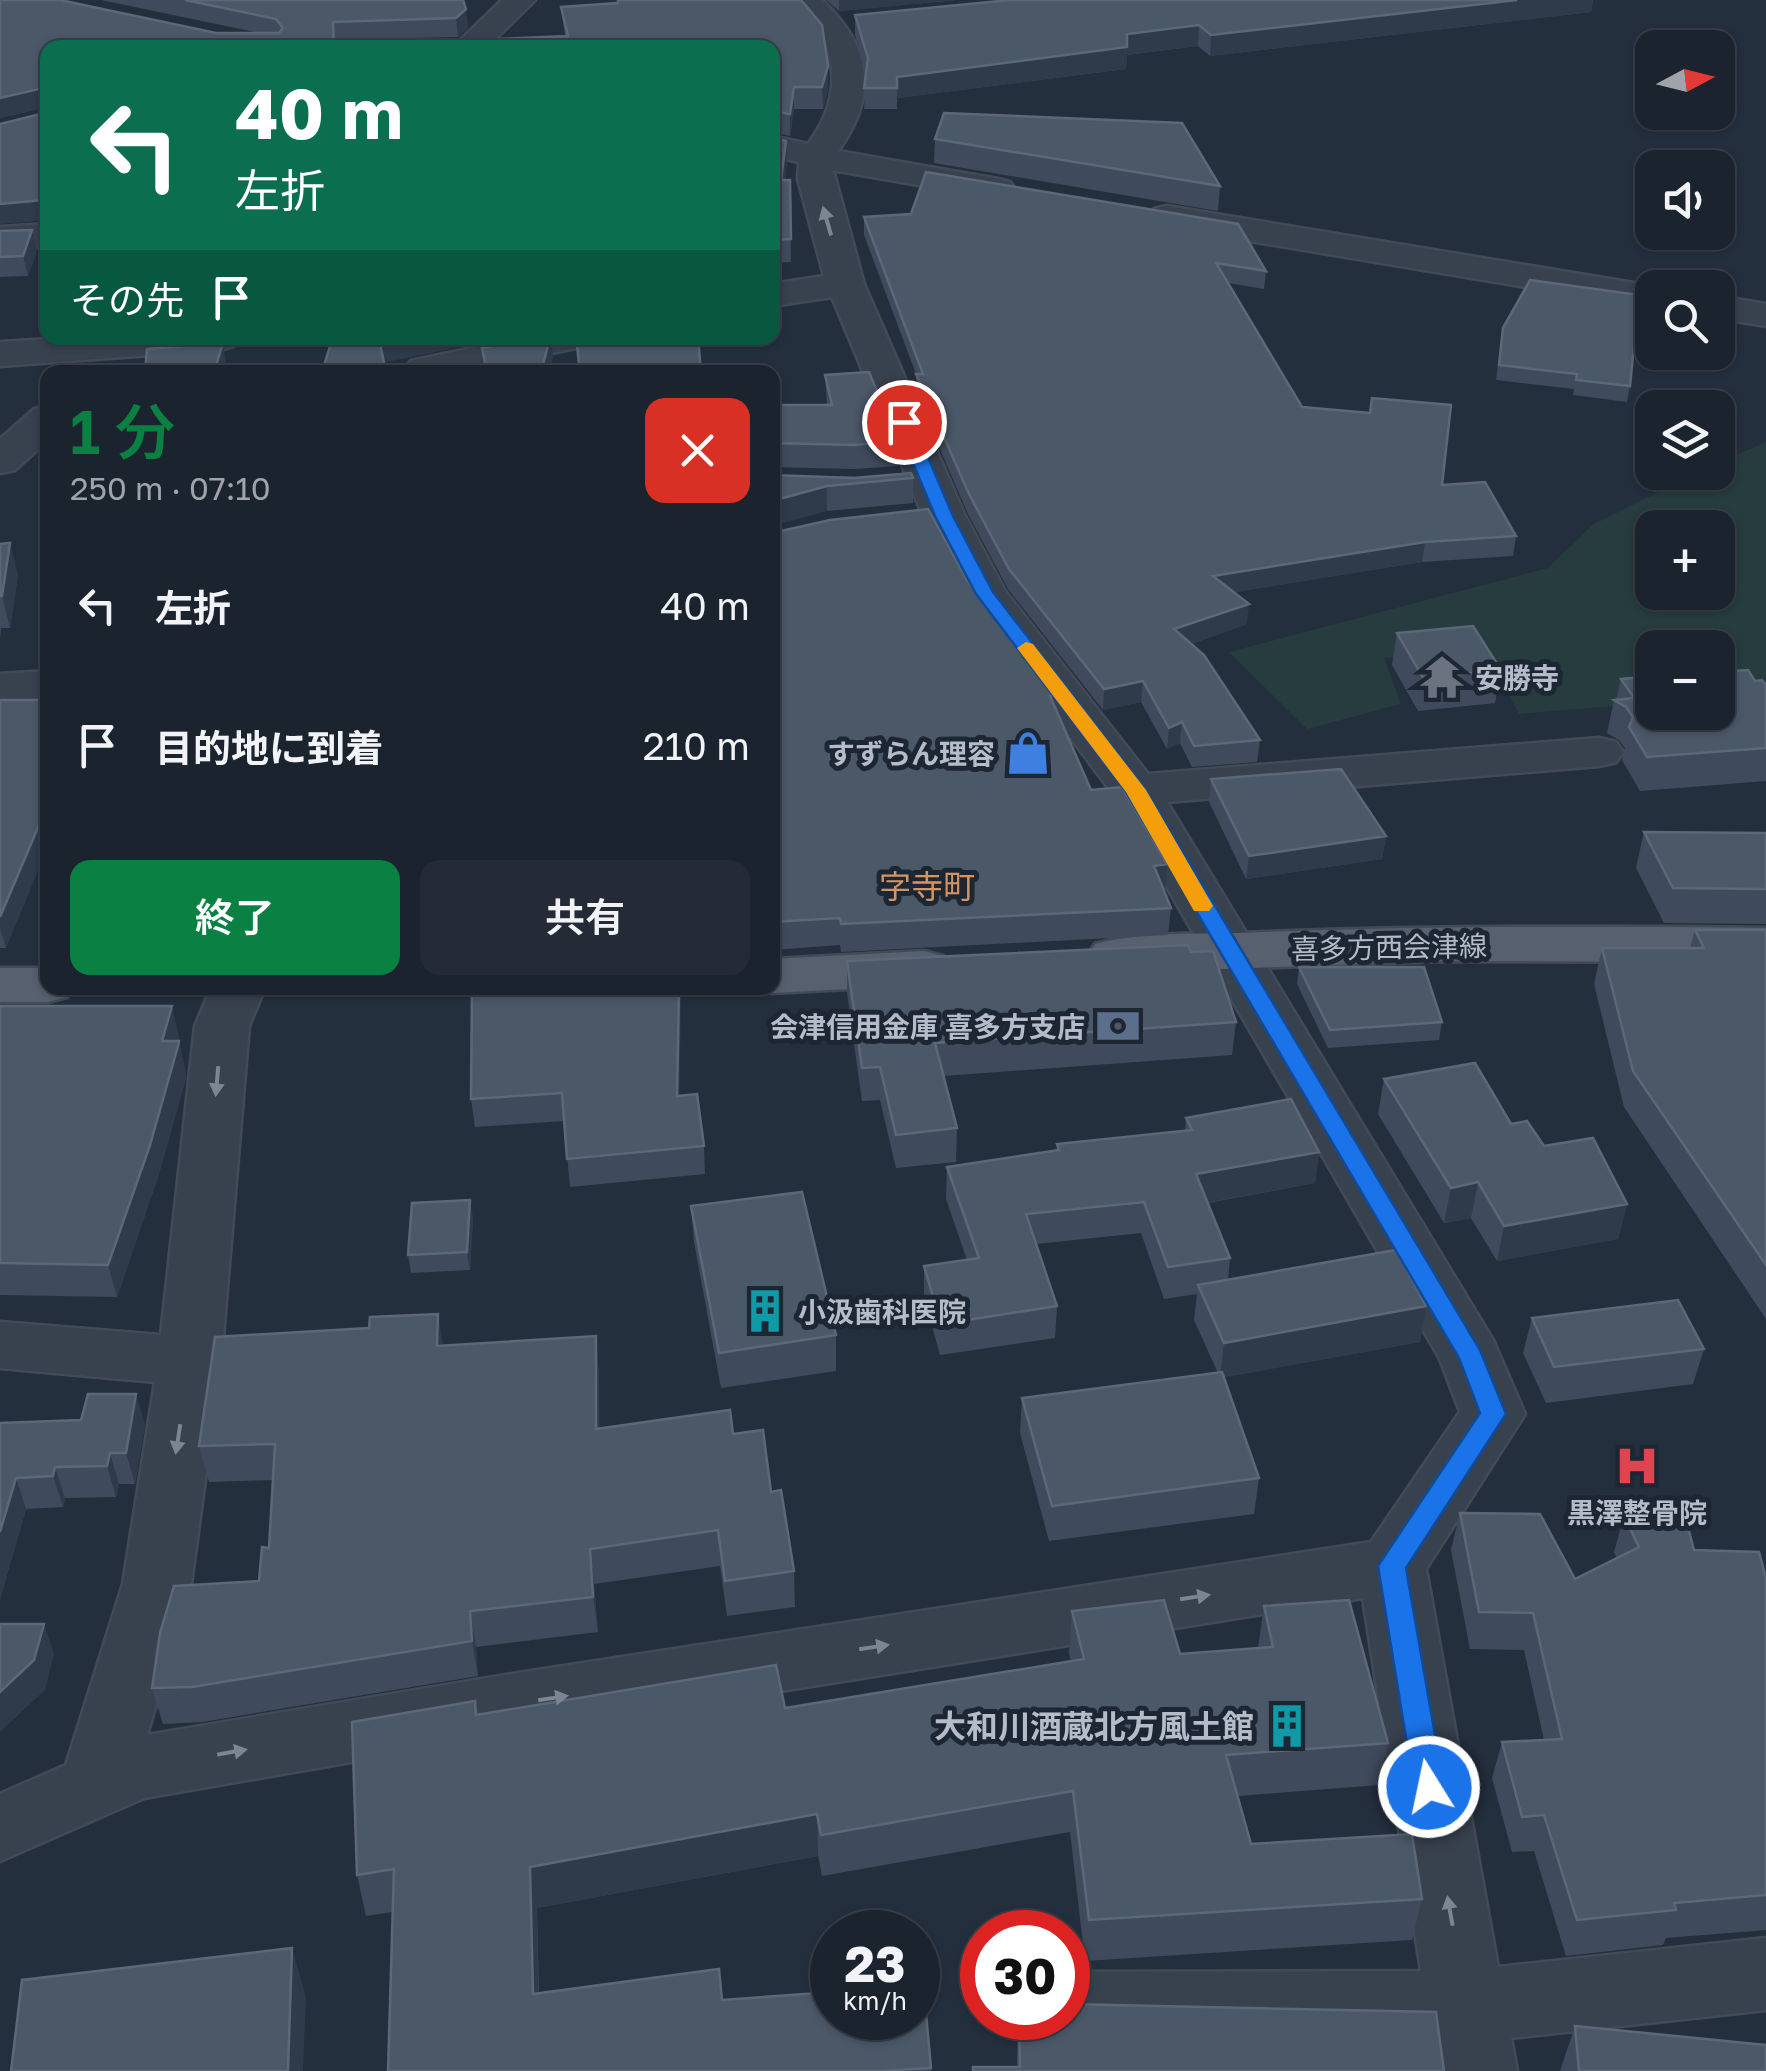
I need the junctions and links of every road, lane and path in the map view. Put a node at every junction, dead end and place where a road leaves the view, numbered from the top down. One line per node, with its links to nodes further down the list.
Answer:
1 (520, 0): 5 (street)
2 (805, 0): 4 (street)
3 (868, 22): 4 (street)
4 (831, 25): 7 (street)
5 (476, 40)
6 (780, 148): 7 (street)
7 (816, 157): 8 (street); 12 (street, one-way to 7)
8 (1040, 196)
9 (1138, 212): 14 (street)
10 (40, 236): 11 (street)
11 (0, 238)
12 (845, 284): 13 (street); 30 (street)
13 (780, 294)
14 (1635, 294)
15 (1735, 310): 16 (street)
16 (1766, 315)
17 (86, 345): 21 (street)
18 (128, 345): 22 (street)
19 (401, 345): 23 (street)
20 (540, 345): 24 (street)
21 (0, 354)
22 (106, 365)
23 (419, 365)
24 (447, 365)
25 (40, 425): 26 (street)
26 (0, 460)
27 (40, 686): 28 (street)
28 (0, 688)
29 (1599, 752): 30 (street)
30 (1136, 790): 32 (street)
31 (1766, 945): 32 (main road, 喜多方西会津線)
32 (1227, 950): 33 (main road, 喜多方西会津線); 41 (street)
33 (1069, 959)
34 (970, 965): 35 (main road)
35 (780, 976)
36 (40, 984): 37 (main road)
37 (0, 985)
38 (235, 995): 40 (street, one-way to 40)
39 (0, 1345): 40 (street)
40 (190, 1361): 42 (street, one-way to 42)
41 (1392, 1566): 42 (street, one-way to 41); 46 (street, one-way to 41)
42 (116, 1777): 43 (street)
43 (0, 1828)
44 (1766, 1974): 46 (street)
45 (1090, 2010): 46 (street)
46 (1472, 2039)

